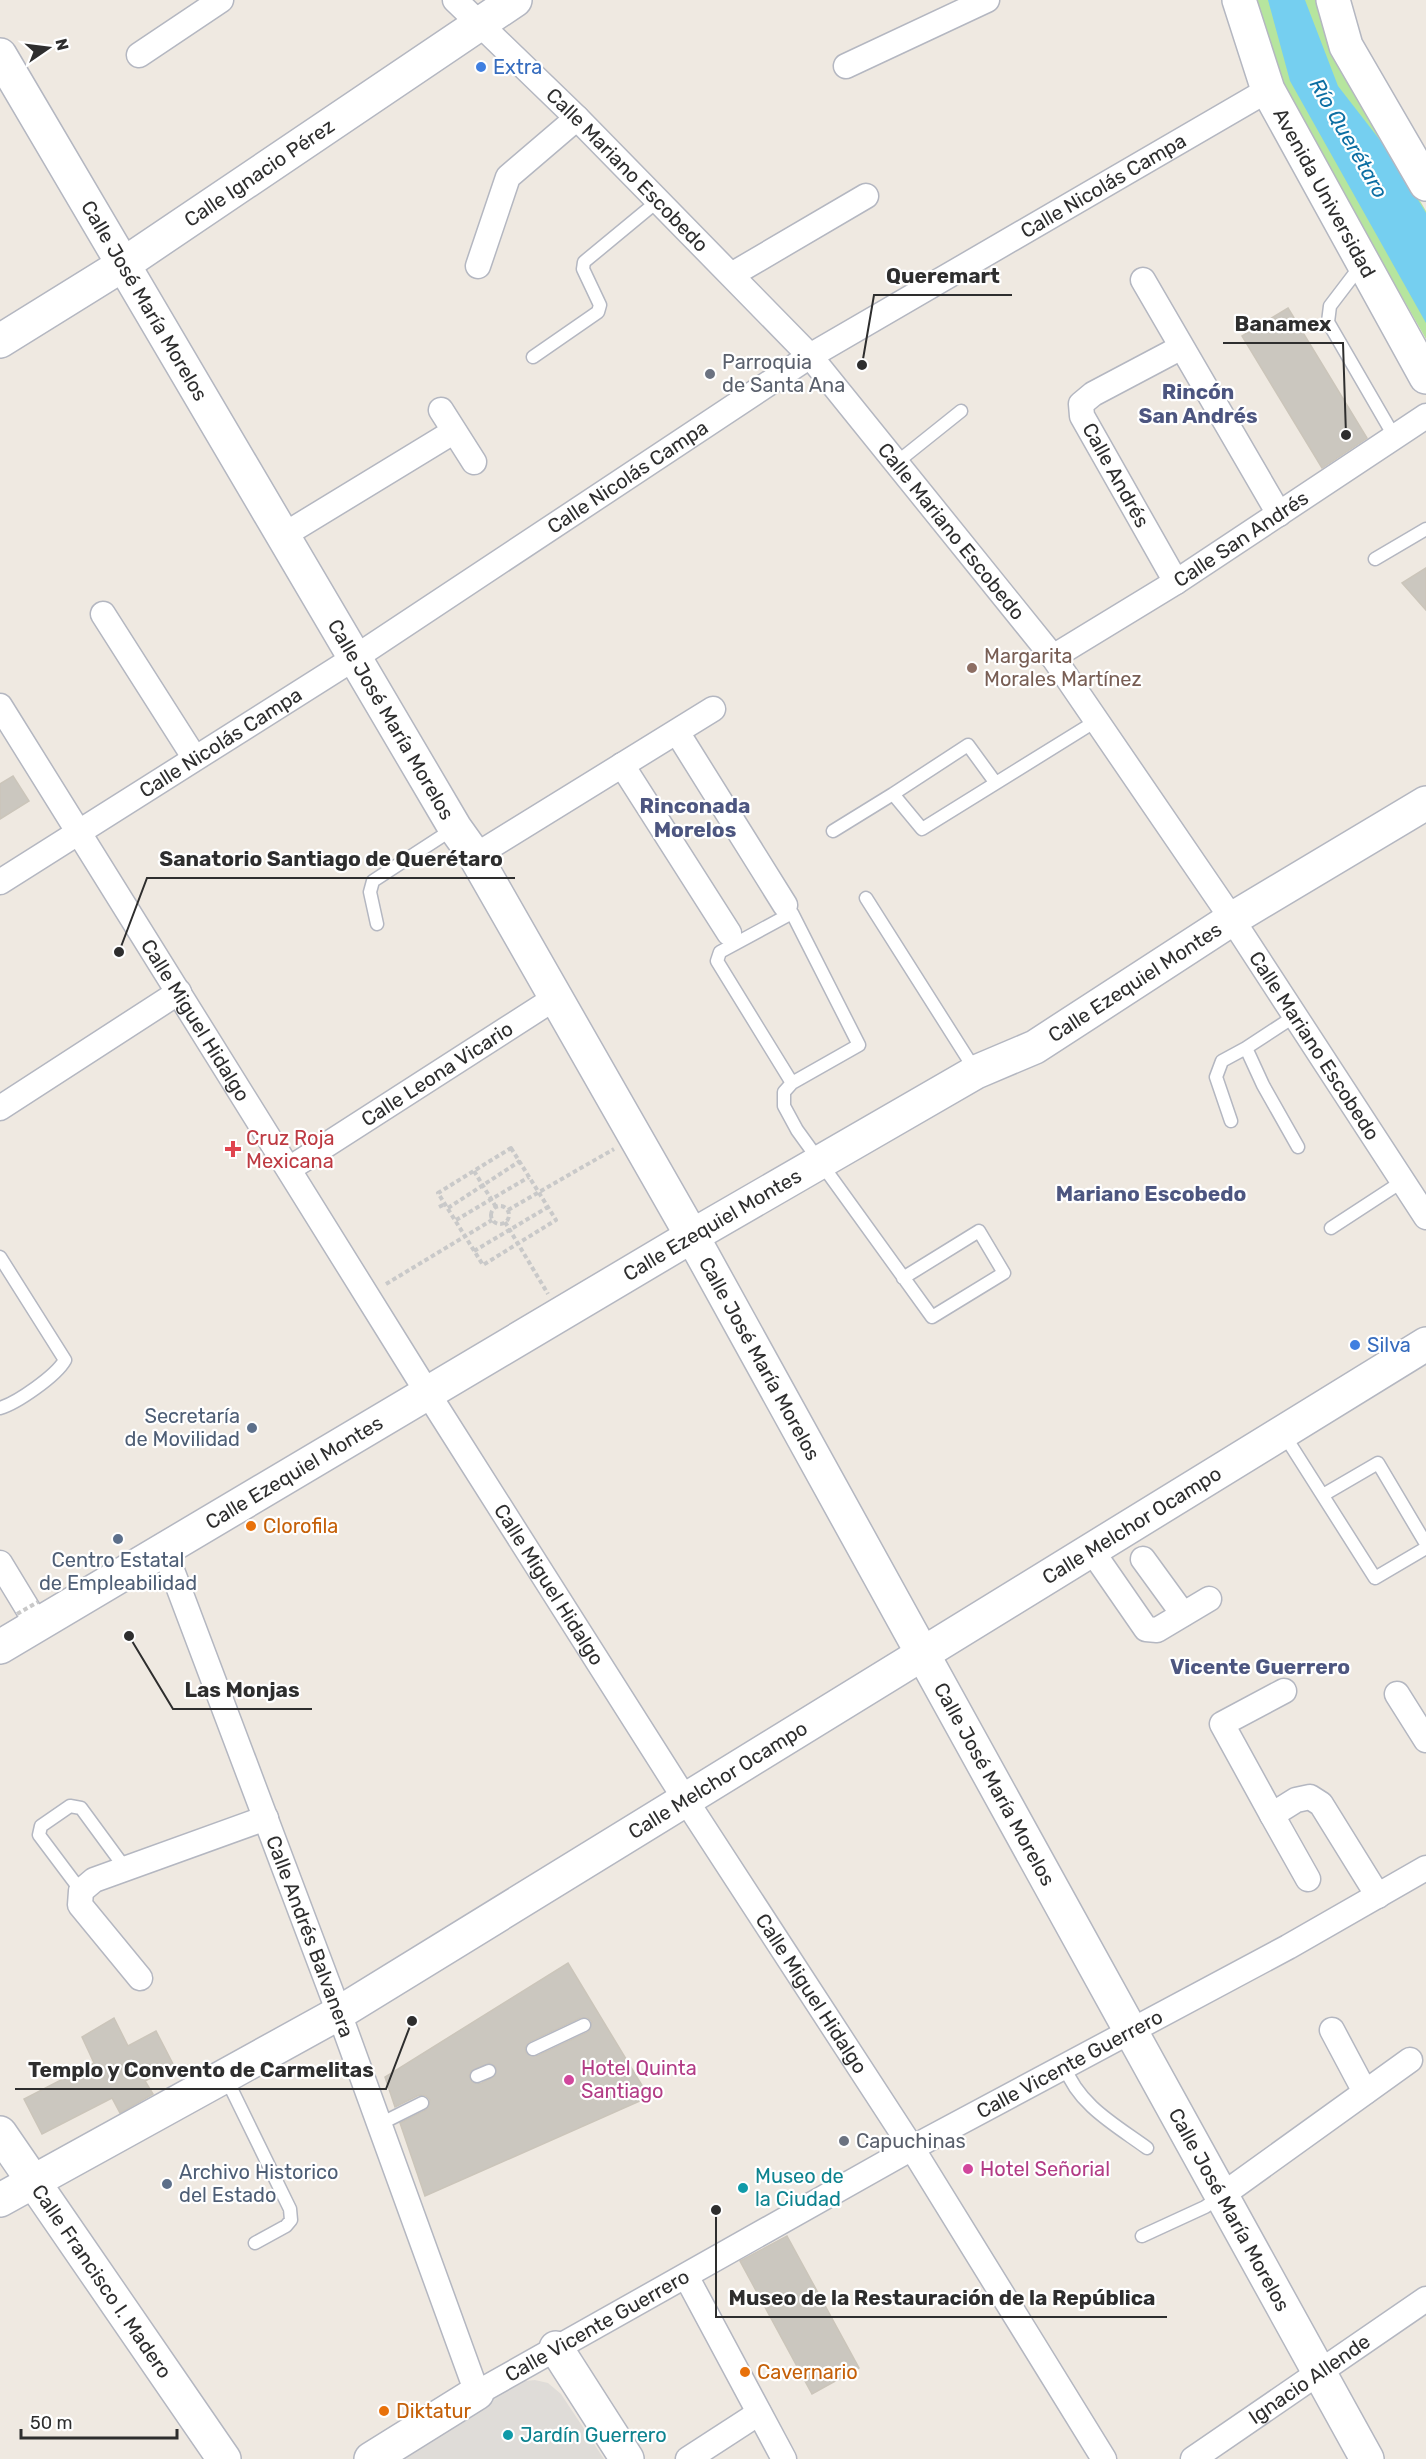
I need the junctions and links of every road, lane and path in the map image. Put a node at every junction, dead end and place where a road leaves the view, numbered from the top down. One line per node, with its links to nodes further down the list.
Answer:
1 (221, 0): 8 (street)
2 (455, 0): 7 (street, Calle Mariano Escobedo)
3 (515, 0): 7 (street, Calle Ignacio Pérez)
4 (987, 0): 10 (street)
5 (1239, 0): 11 (street, Avenida Universidad)
6 (1334, 0): 13 (street)
7 (479, 23): 12 (street, Calle Mariano Escobedo); 16 (street, Calle Ignacio Pérez)
8 (139, 55)
9 (0, 56): 16 (street, Calle José María Morelos)
10 (846, 66)
11 (1268, 90): 17 (street, Avenida Universidad); 23 (street, Calle Nicolás Campa)
12 (577, 118): 15 (street, Calle Mariano Escobedo); 18 (street)
13 (1426, 184)
14 (866, 196): 19 (street)
15 (659, 200): 19 (street, Calle Mariano Escobedo); 24 (lane)
16 (124, 264): 21 (street, Calle Ignacio Pérez); 35 (street, Calle José María Morelos)
17 (1363, 264): 25 (street, Avenida Universidad); 30 (lane)
18 (478, 266)
19 (733, 274): 23 (street, Calle Mariano Escobedo)
20 (1143, 280): 22 (street)
21 (0, 341)
22 (1180, 348): 33 (street); 37 (street, Calle Andrés)
23 (810, 356): 32 (street, Calle Mariano Escobedo); 39 (street, Calle Nicolás Campa)
24 (533, 357)
25 (1426, 377)
26 (441, 410): 29 (street)
27 (961, 411): 32 (lane)
28 (1426, 416): 30 (street, Calle San Andrés)
29 (453, 432): 31 (street); 35 (street)
30 (1394, 436): 33 (street, Calle San Andrés)
31 (474, 462)
32 (896, 463): 40 (street, Calle Mariano Escobedo)
33 (1279, 514): 37 (street, Calle San Andrés)
34 (1426, 529): 36 (lane)
35 (284, 535): 39 (street, Calle José María Morelos)
36 (1375, 559)
37 (1176, 582): 40 (street, Calle San Andrés)
38 (103, 614): 45 (street)
39 (356, 657): 45 (street, Calle Nicolás Campa); 50 (street, Calle José María Morelos)
40 (1053, 657): 43 (street, Calle Mariano Escobedo)
41 (0, 706): 52 (street, Calle Miguel Hidalgo)
42 (713, 709): 44 (street)
43 (1096, 721): 47 (lane); 57 (street, Calle Mariano Escobedo)
44 (677, 732): 46 (street); 56 (street)
45 (194, 758): 52 (street, Calle Nicolás Campa)
46 (622, 765): 53 (street); 59 (street)
47 (995, 782): 48 (lane); 48 (lane)
48 (893, 794): 51 (lane)
49 (1426, 803): 57 (street, Calle Ezequiel Montes)
50 (455, 828): 53 (street, Calle José María Morelos); 58 (lane)
51 (833, 831)
52 (78, 832): 54 (street, Calle Nicolás Campa); 60 (street, Calle Miguel Hidalgo)
53 (475, 856): 61 (street, Calle José María Morelos)
54 (0, 882)
55 (866, 898): 64 (lane)
56 (785, 905)
57 (1232, 920): 62 (street, Calle Mariano Escobedo); 64 (street, Calle Ezequiel Montes)
58 (377, 924)
59 (729, 933)
60 (179, 992): 66 (street); 72 (street, Calle Miguel Hidalgo)
61 (555, 998): 68 (street, Calle José María Morelos); 72 (street, Calle Leona Vicario)
62 (1295, 1016): 63 (lane); 75 (street, Calle Mariano Escobedo)
63 (1246, 1048): 67 (lane); 69 (lane)
64 (976, 1072): 71 (street, Calle Ezequiel Montes)
65 (792, 1083): 65 (lane); 71 (lane)
66 (0, 1108)
67 (1231, 1121)
68 (635, 1136): 77 (path); 91 (street, Calle José María Morelos)
69 (1298, 1147)
70 (520, 1161): 73 (path); 74 (path); 76 (path)
71 (821, 1162): 91 (street, Calle Ezequiel Montes); 95 (lane)
72 (289, 1169): 96 (street, Calle Miguel Hidalgo)
73 (474, 1170): 76 (path); 79 (path)
74 (529, 1177): 77 (path); 78 (path)
75 (1403, 1181): 84 (street, Calle Mariano Escobedo); 88 (lane)
76 (483, 1185): 78 (path); 79 (path)
77 (539, 1192): 82 (path); 83 (path)
78 (491, 1199): 81 (path); 85 (path)
79 (446, 1206): 80 (path); 85 (path)
80 (439, 1207)
81 (495, 1207): 83 (path); 86 (path)
82 (548, 1207): 89 (path); 92 (path)
83 (508, 1210): 87 (path)
84 (1426, 1217)
85 (456, 1220): 90 (path)
86 (492, 1220): 87 (path); 90 (path)
87 (505, 1222): 89 (path)
88 (1331, 1228)
89 (510, 1230): 92 (path); 93 (path)
90 (465, 1236): 93 (path); 96 (path)
91 (692, 1236): 97 (street, Calle Ezequiel Montes); 112 (street, Calle José María Morelos)
92 (518, 1244): 93 (path); 97 (path)
93 (474, 1251)
94 (0, 1257): 100 (lane)
95 (903, 1278): 95 (lane)
96 (367, 1295): 99 (street, Calle Miguel Hidalgo)
97 (560, 1313): 99 (street, Calle Ezequiel Montes)
98 (1426, 1344): 101 (street, Calle Melchor Ocampo)
99 (427, 1392): 104 (street, Calle Ezequiel Montes); 116 (street, Calle Miguel Hidalgo)
100 (0, 1408)
101 (1283, 1431): 102 (lane); 105 (street, Calle Melchor Ocampo)
102 (1323, 1495): 103 (lane); 103 (lane)
103 (1426, 1546)
104 (164, 1549): 109 (street, Calle Ezequiel Montes); 118 (street, Calle Andrés Balvanera)
105 (1092, 1551): 110 (street); 112 (street, Calle Melchor Ocampo)
106 (1143, 1559): 110 (street)
107 (0, 1563): 109 (street)
108 (1209, 1599): 110 (street)
109 (31, 1614): 111 (street, Calle Ezequiel Montes)
110 (1183, 1614)
111 (0, 1647)
112 (922, 1655): 116 (street, Calle Melchor Ocampo); 128 (street, Calle José María Morelos)
113 (1284, 1691): 117 (street)
114 (1397, 1694): 115 (street)
115 (1426, 1740)
116 (685, 1799): 125 (street, Calle Melchor Ocampo); 137 (street, Calle Miguel Hidalgo)
117 (1272, 1815): 121 (street); 123 (street)
118 (266, 1818): 119 (street); 125 (street, Calle Andrés Balvanera)
119 (126, 1868): 122 (street); 122 (lane)
120 (1426, 1868): 123 (street, Calle Vicente Guerrero)
121 (1308, 1879)
122 (81, 1890): 124 (street)
123 (1378, 1896): 128 (street, Calle Vicente Guerrero)
124 (140, 1977)
125 (339, 2013): 132 (street, Calle Melchor Ocampo); 135 (street, Calle Andrés Balvanera)
126 (584, 2025): 129 (lane)
127 (1332, 2030): 133 (street)
128 (1131, 2032): 131 (street, Calle Vicente Guerrero); 140 (street, Calle José María Morelos)
129 (533, 2049)
130 (1410, 2060): 133 (street)
131 (1065, 2067): 137 (street, Calle Vicente Guerrero); 138 (lane)
132 (225, 2077): 139 (street, Calle Melchor Ocampo); 143 (lane)
133 (1365, 2092): 140 (street)
134 (422, 2103): 135 (lane)
135 (380, 2124): 148 (street, Calle Andrés Balvanera)
136 (0, 2133): 139 (street, Calle Francisco I. Madero)
137 (912, 2148): 144 (street, Calle Vicente Guerrero); 155 (street, Calle Miguel Hidalgo)
138 (1147, 2148)
139 (32, 2182): 141 (street, Calle Melchor Ocampo); 150 (street, Calle Francisco I. Madero)
140 (1221, 2196): 142 (lane); 147 (street, Calle José María Morelos)
141 (0, 2200)
142 (1142, 2236)
143 (255, 2243)
144 (686, 2276): 146 (street, Calle Vicente Guerrero); 149 (street)
145 (1426, 2300): 147 (street, Ignacio Allende)
146 (556, 2348): 148 (street, Calle Vicente Guerrero); 152 (street)
147 (1320, 2374): 156 (street, Ignacio Allende); 157 (street, Calle José María Morelos)
148 (477, 2393): 151 (street, Calle Vicente Guerrero)
149 (759, 2413): 153 (street); 154 (street)
150 (224, 2459)
151 (371, 2459)
152 (627, 2459)
153 (688, 2459)
154 (784, 2459)
155 (1104, 2459)
156 (1193, 2459)
157 (1367, 2459)

